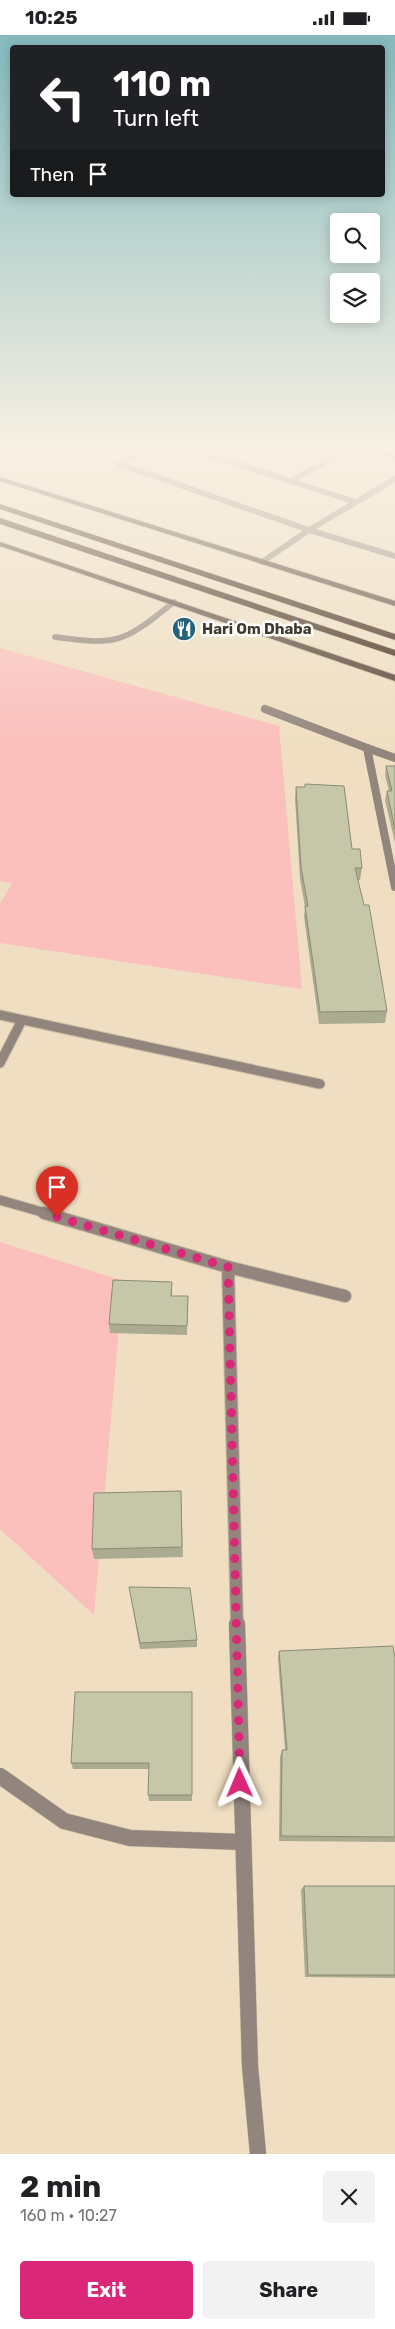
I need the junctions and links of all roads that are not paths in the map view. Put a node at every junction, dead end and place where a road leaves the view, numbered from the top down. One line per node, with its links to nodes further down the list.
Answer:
1 (21, 551): 9 (main road)
2 (89, 551): 13 (highway)
3 (137, 551): 12 (highway)
4 (227, 551): 8 (main road)
5 (278, 551): 8 (street)
6 (378, 551): 7 (street)
7 (395, 556)
8 (262, 562): 10 (main road)
9 (174, 602): 11 (street); 14 (main road)
10 (395, 604)
11 (55, 637)
12 (395, 637)
13 (395, 653)
14 (395, 678)
15 (265, 709): 16 (street)
16 (367, 747): 17 (street); 18 (street)
17 (395, 758)
18 (395, 887)
19 (0, 1015): 20 (street)
20 (22, 1020): 21 (street); 22 (street)
21 (0, 1063)
22 (320, 1084)
23 (0, 1200): 24 (street)
24 (228, 1267): 25 (street); 27 (street)
25 (345, 1296)
26 (0, 1776): 27 (street)
27 (242, 1842): 28 (street)
28 (258, 2154)

